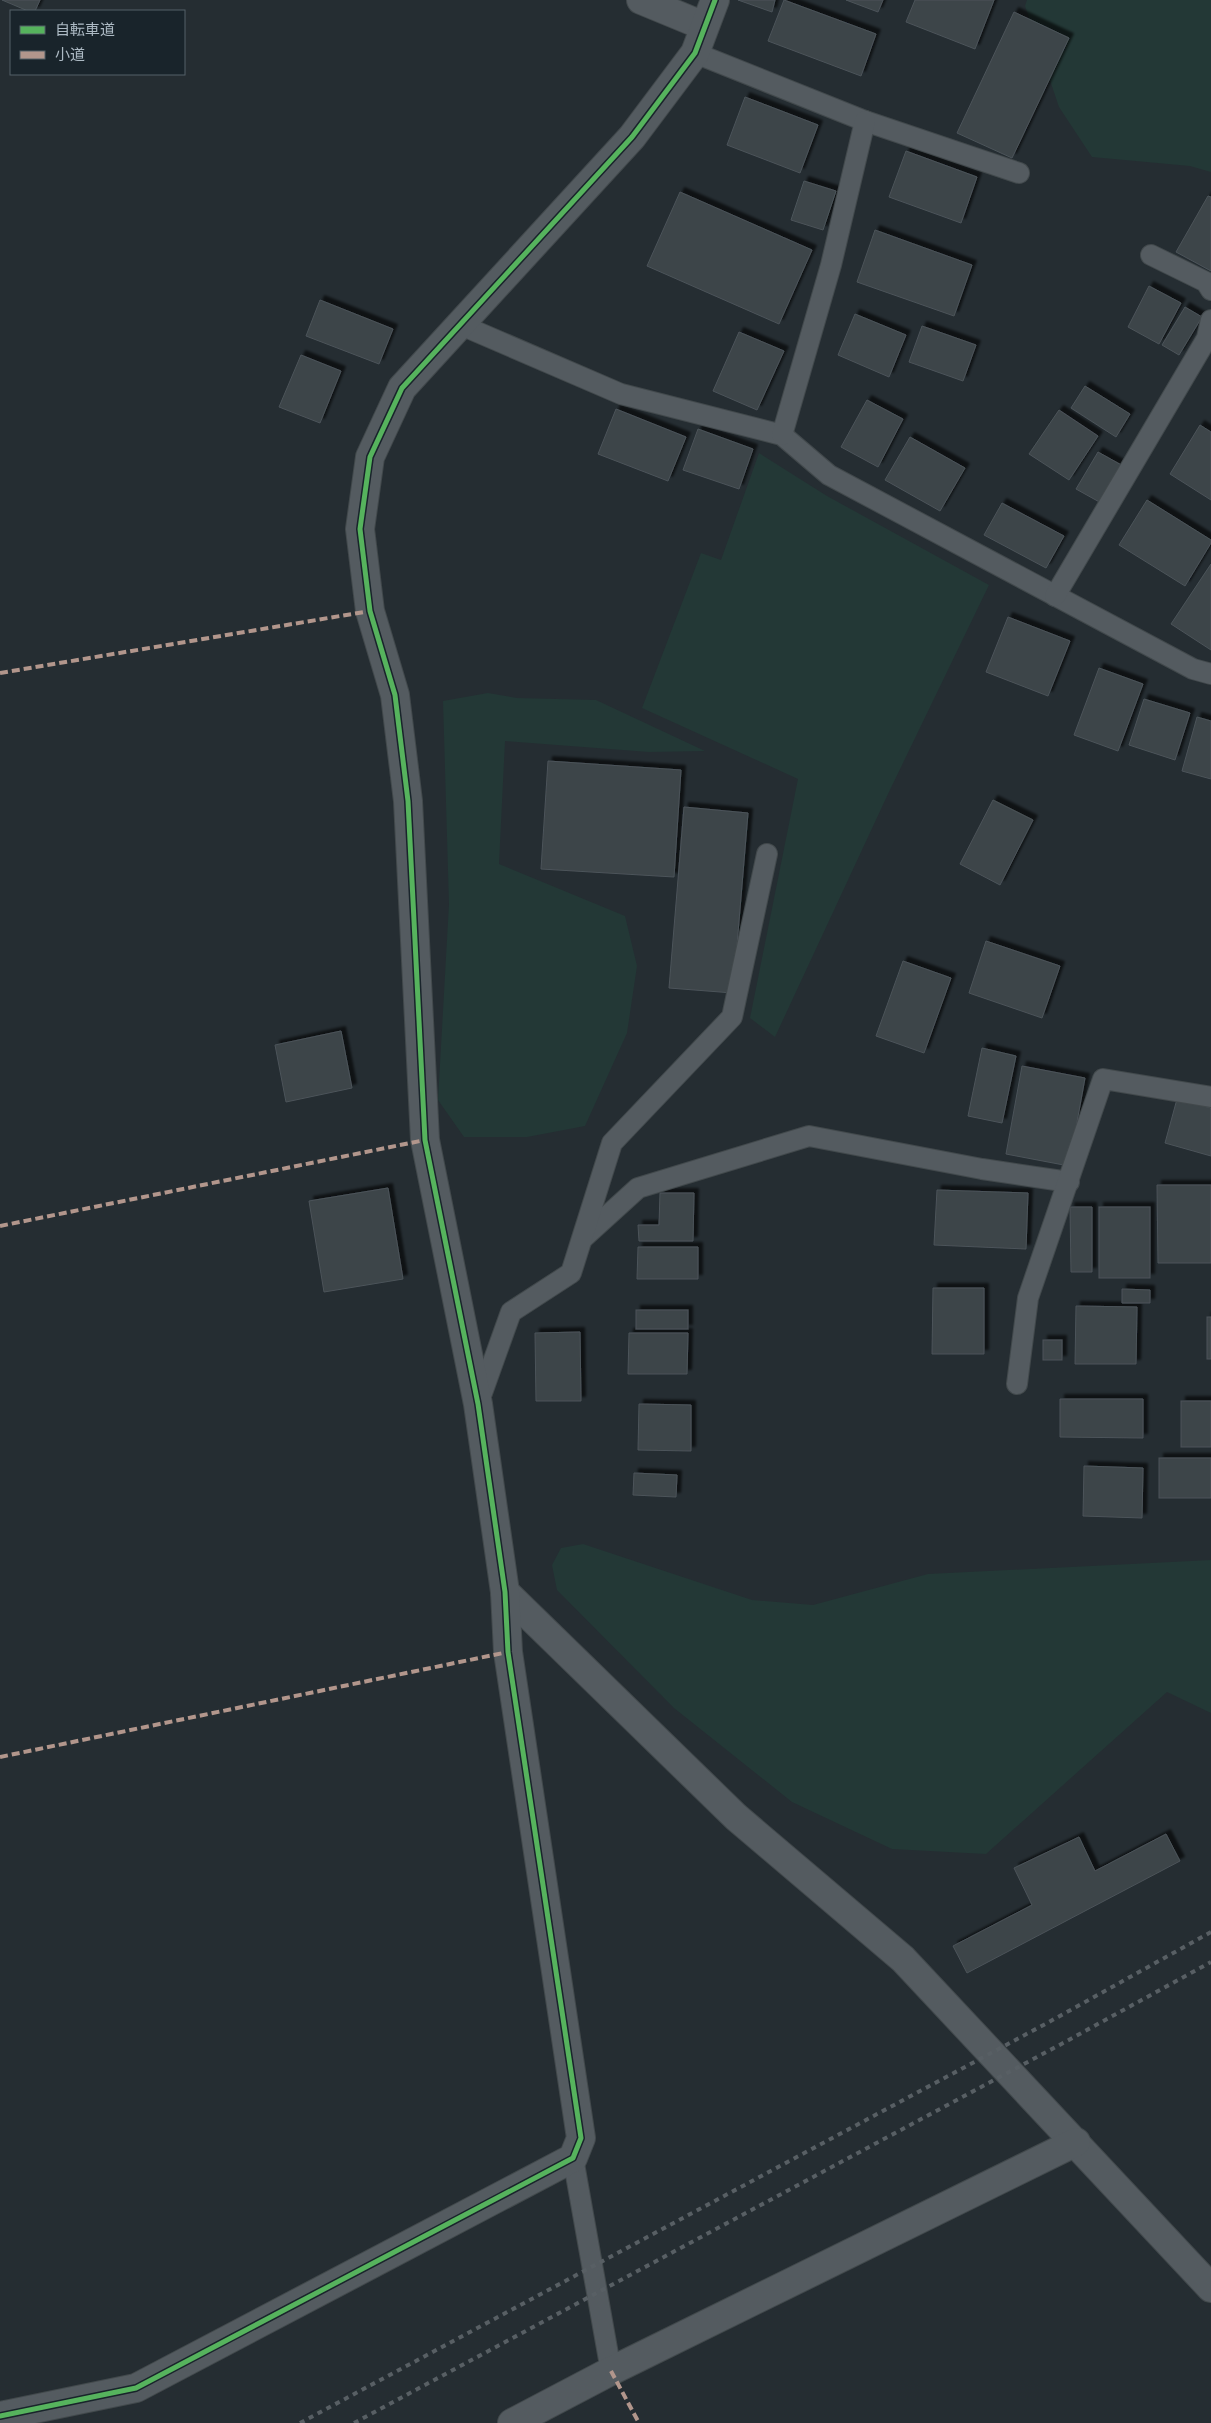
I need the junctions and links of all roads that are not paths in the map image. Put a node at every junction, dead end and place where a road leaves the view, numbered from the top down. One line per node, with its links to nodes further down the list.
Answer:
1 (640, 0): 3 (street)
2 (715, 0): 3 (street)
3 (704, 26): 4 (street)
4 (695, 53): 5 (lane); 10 (street)
5 (865, 121): 6 (lane); 11 (lane)
6 (1019, 173)
7 (1151, 255): 8 (lane)
8 (1211, 290)
9 (1211, 320): 12 (lane)
10 (461, 325): 11 (lane); 19 (street)
11 (782, 435): 12 (lane)
12 (1054, 596): 13 (lane)
13 (1211, 674)
14 (767, 854): 17 (lane)
15 (1211, 1097): 16 (lane)
16 (1069, 1182): 17 (lane); 18 (lane)
17 (582, 1240): 19 (lane)
18 (1017, 1384)
19 (478, 1404): 20 (street)
20 (505, 1592): 21 (street); 22 (street)
21 (1076, 2142): 23 (street); 24 (street)
22 (574, 2158): 24 (lane); 25 (street)
23 (1211, 2288)
24 (611, 2371): 26 (street)
25 (0, 2416)
26 (512, 2423)

